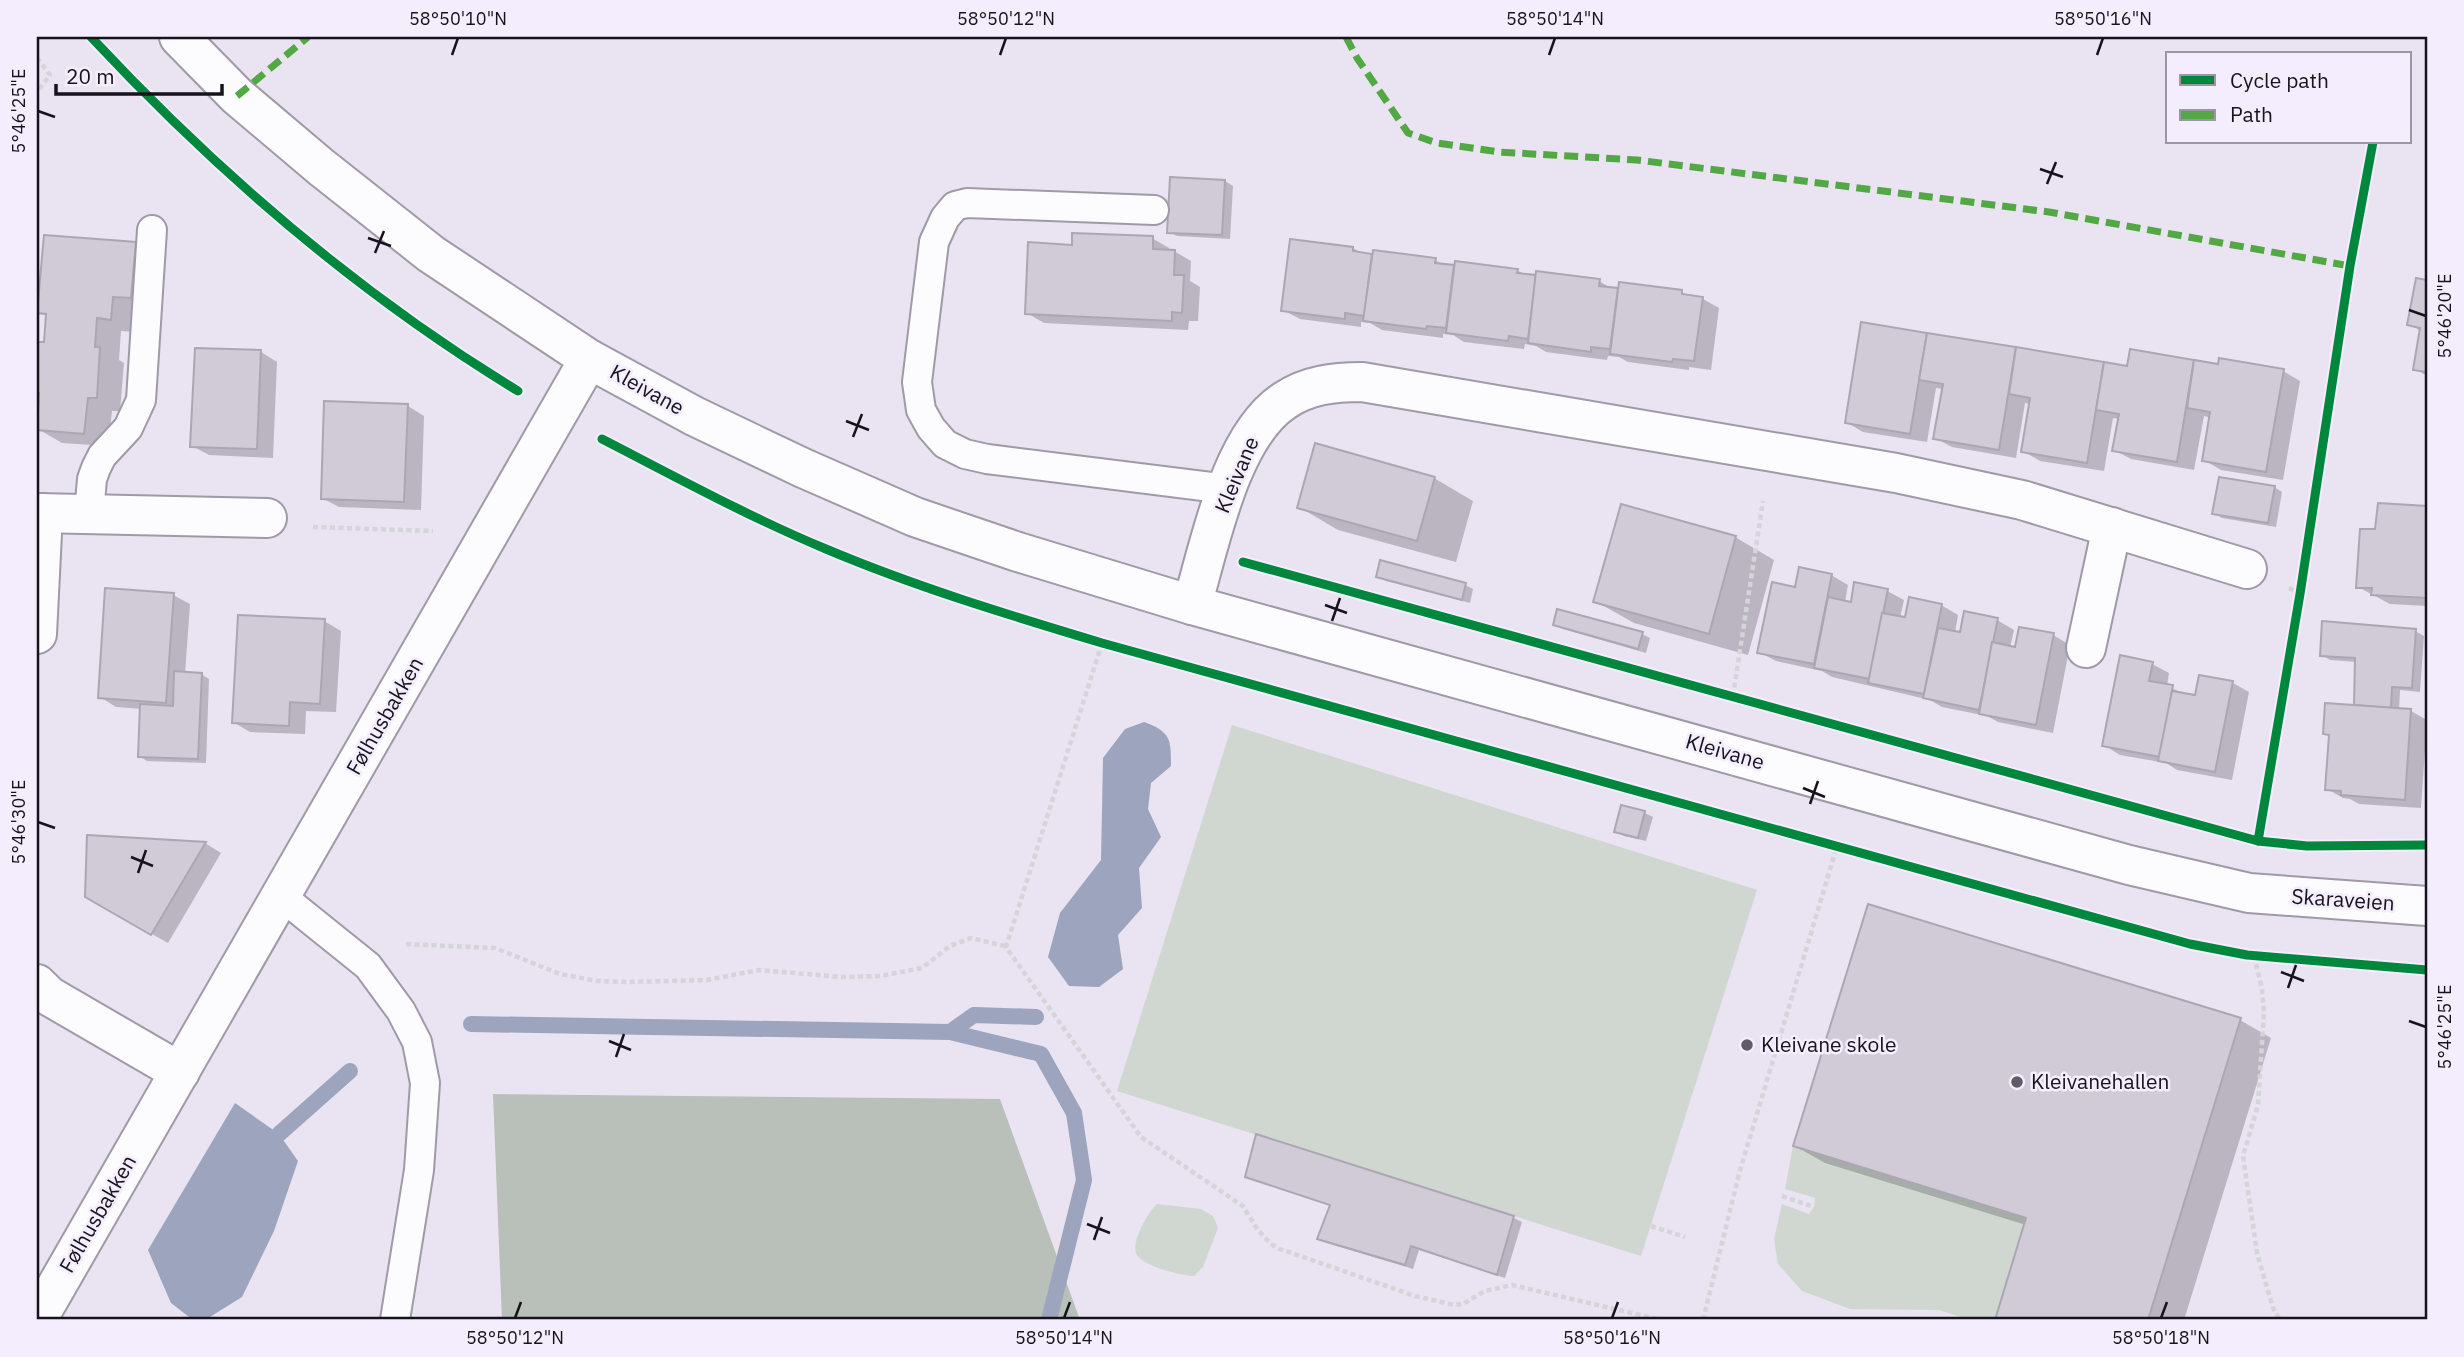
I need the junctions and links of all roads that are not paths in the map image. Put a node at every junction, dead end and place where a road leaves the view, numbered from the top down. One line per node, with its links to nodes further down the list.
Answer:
1 (179, 37): 4 (street, Kleivane)
2 (1154, 210): 5 (lane)
3 (152, 230): 7 (lane)
4 (589, 359): 11 (street, Kleivane); 15 (street, Følhusbakken)
5 (1227, 489): 9 (street, Kleivane); 11 (street, Kleivane)
6 (40, 513): 7 (street); 12 (street)
7 (89, 514): 8 (street)
8 (267, 518)
9 (2112, 527): 10 (street, Kleivane); 13 (street)
10 (2247, 569)
11 (1192, 605): 14 (street, Kleivane)
12 (37, 634)
13 (2086, 648)
14 (2258, 894): 16 (street, Skaraveien)
15 (281, 896): 18 (street, Følhusbakken); 20 (lane)
16 (2427, 906)
17 (37, 984): 18 (street)
18 (180, 1072): 19 (street, Følhusbakken)
19 (37, 1320)
20 (395, 1320)

